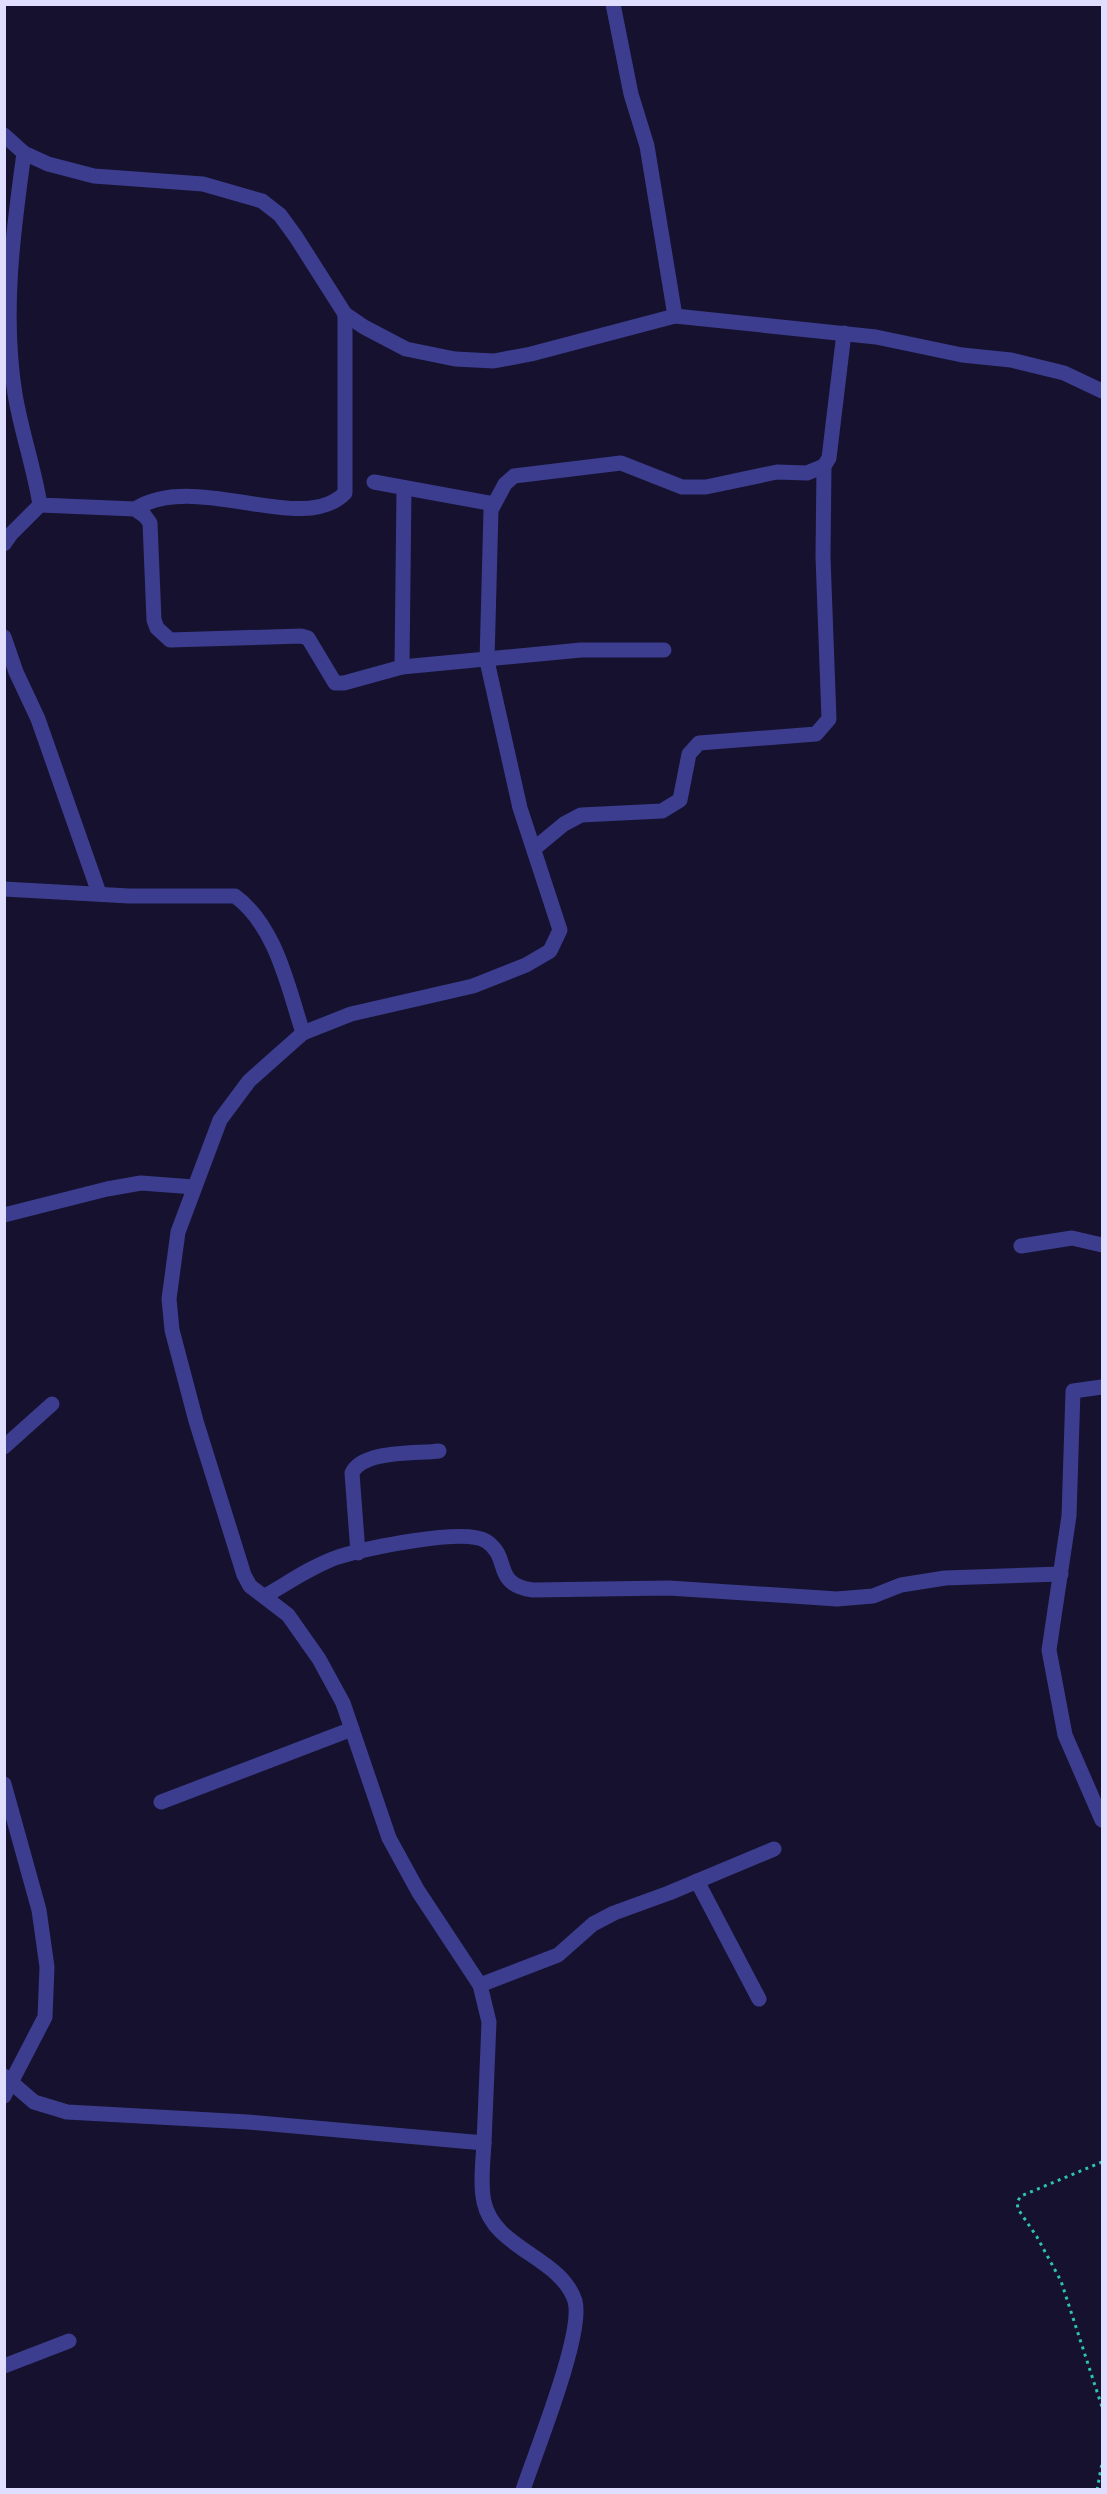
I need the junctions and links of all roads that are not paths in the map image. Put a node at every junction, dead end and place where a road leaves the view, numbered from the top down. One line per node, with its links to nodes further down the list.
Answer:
1 (613, 4): 5 (street)
2 (4, 135): 3 (street)
3 (24, 153): 4 (street); 8 (street)
4 (345, 314): 5 (street); 14 (street)
5 (675, 316): 6 (street)
6 (844, 333): 7 (street); 9 (street)
7 (1102, 391)
8 (10, 396): 13 (street)
9 (824, 466): 12 (street); 20 (street)
10 (374, 482): 11 (street)
11 (404, 488): 12 (street); 19 (street)
12 (494, 504): 18 (street)
13 (40, 505): 14 (street); 15 (street)
14 (135, 509): 19 (street)
15 (4, 544)
16 (4, 637): 22 (street)
17 (664, 650): 18 (street)
18 (487, 661): 19 (street); 20 (street)
19 (402, 667)
20 (535, 848): 23 (street)
21 (4, 889): 22 (street)
22 (99, 893): 23 (street)
23 (303, 1033): 24 (street)
24 (194, 1187): 25 (street); 34 (street)
25 (4, 1215)
26 (1102, 1245): 27 (street)
27 (1021, 1246)
28 (1102, 1387): 33 (street)
29 (52, 1404): 30 (street)
30 (4, 1447)
31 (439, 1451): 32 (street)
32 (358, 1553): 33 (street); 34 (street)
33 (1061, 1574): 38 (street)
34 (265, 1596): 35 (street)
35 (352, 1729): 37 (street); 41 (street)
36 (4, 1784): 43 (street)
37 (162, 1802)
38 (1102, 1820)
39 (774, 1849): 40 (street)
40 (697, 1881): 41 (street); 42 (street)
41 (480, 1985): 44 (street)
42 (759, 1999)
43 (7, 2085): 44 (street)
44 (484, 2143): 47 (street)
45 (69, 2342): 46 (street)
46 (4, 2366)
47 (523, 2490)

